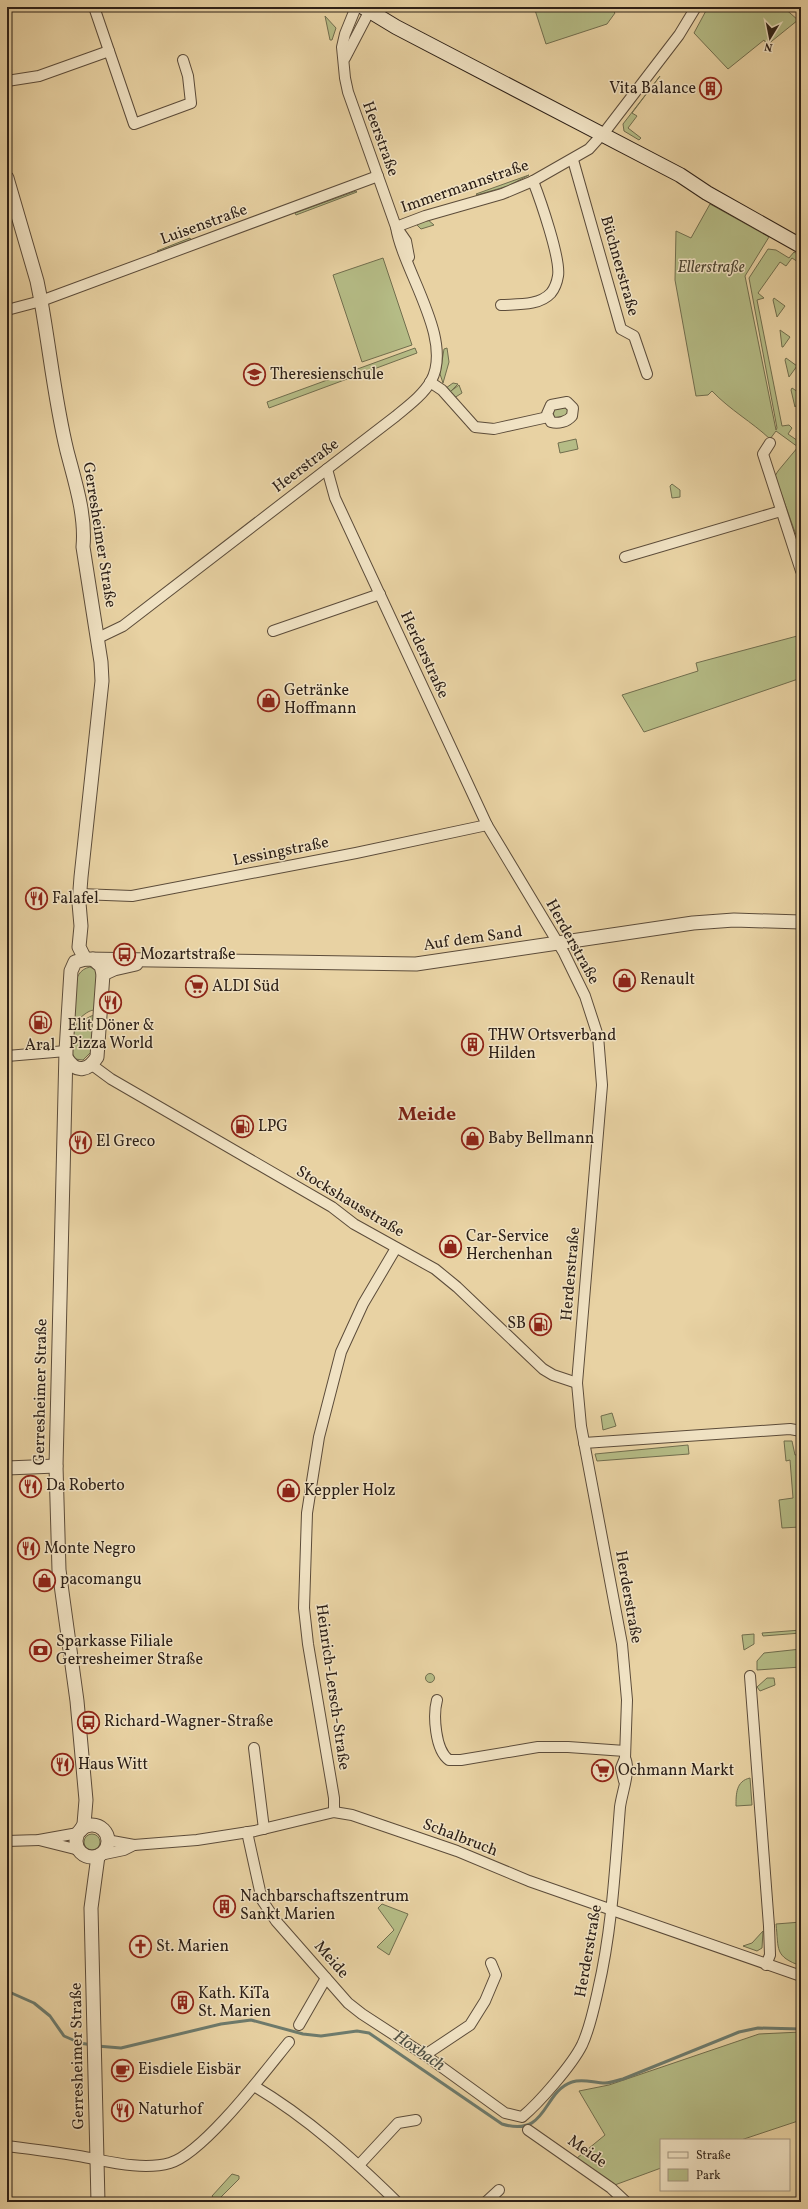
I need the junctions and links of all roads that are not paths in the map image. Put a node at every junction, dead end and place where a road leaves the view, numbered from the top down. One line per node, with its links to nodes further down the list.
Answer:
1 (94, 7): 4 (street)
2 (696, 7): 7 (street, Immermannstraße)
3 (362, 9): 7 (main road); 9 (street, Heerstraße)
4 (110, 51): 5 (street); 6 (street)
5 (183, 60)
6 (7, 82)
7 (603, 135): 8 (street, Immermannstraße); 13 (main road)
8 (572, 160): 11 (street, Immermannstraße); 17 (street, Büchnerstraße)
9 (378, 176): 12 (street, Heerstraße); 14 (street, Luisenstraße)
10 (7, 178): 14 (street, Gerresheimer Straße)
11 (533, 181): 12 (street, Immermannstraße); 15 (street)
12 (396, 227): 18 (street, Heerstraße)
13 (801, 246)
14 (41, 301): 16 (street, Luisenstraße); 29 (street, Gerresheimer Straße)
15 (501, 305)
16 (7, 310)
17 (647, 374)
18 (430, 382): 19 (street); 21 (street, Heerstraße)
19 (548, 418)
20 (770, 443): 24 (street)
21 (327, 469): 22 (street, Heerstraße); 23 (street, Herderstraße)
22 (317, 476): 23 (street, Herderstraße); 29 (street, Heerstraße)
23 (335, 498): 27 (street, Herderstraße)
24 (781, 511): 25 (street); 26 (street)
25 (624, 557)
26 (801, 571)
27 (380, 594): 28 (street); 30 (street, Herderstraße)
28 (272, 631)
29 (98, 638): 31 (street, Gerresheimer Straße)
30 (487, 825): 31 (street, Lessingstraße); 33 (street, Herderstraße)
31 (80, 898): 34 (street, Gerresheimer Straße)
32 (801, 922): 33 (street, Auf dem Sand)
33 (558, 944): 35 (street, Auf dem Sand); 42 (street, Herderstraße)
34 (84, 960): 35 (street, Auf dem Sand); 36 (street, Gerresheimer Straße); 37 (street, Gerresheimer Straße)
35 (148, 961): 36 (street, Auf dem Sand)
36 (103, 974): 39 (street, Gerresheimer Straße)
37 (67, 1055): 38 (street); 39 (street); 40 (street, Gerresheimer Straße)
38 (7, 1056)
39 (86, 1067): 40 (street, Gerresheimer Straße); 41 (street, Stockshausstraße)
40 (66, 1102): 45 (street, Gerresheimer Straße)
41 (396, 1248): 42 (street, Stockshausstraße); 52 (street, Heinrich-Lersch-Straße)
42 (577, 1383): 44 (street, Herderstraße)
43 (801, 1431): 44 (street)
44 (584, 1443): 50 (street, Herderstraße)
45 (56, 1466): 46 (street); 51 (street, Gerresheimer Straße)
46 (7, 1468)
47 (750, 1676): 66 (street)
48 (437, 1700): 50 (street)
49 (254, 1748): 54 (street)
50 (625, 1754): 64 (street, Herderstraße)
51 (86, 1800): 53 (street, Gerresheimer Straße); 55 (street, Gerresheimer Straße)
52 (334, 1812): 54 (street, Schalbruch); 64 (street, Schalbruch)
53 (97, 1826): 55 (street); 57 (street)
54 (264, 1829): 56 (street, Schalbruch)
55 (80, 1832): 58 (street); 61 (street)
56 (247, 1832): 60 (street, Schalbruch); 68 (street, Meide)
57 (107, 1838): 60 (street, Schalbruch); 62 (street)
58 (39, 1840): 59 (street); 61 (street)
59 (7, 1841)
60 (134, 1845): 62 (street, Schalbruch)
61 (82, 1853): 62 (street); 63 (street, Gerresheimer Straße)
62 (99, 1855): 63 (street, Gerresheimer Straße)
63 (91, 1908): 77 (street, Gerresheimer Straße)
64 (612, 1908): 66 (street, Schalbruch); 73 (street, Herderstraße)
65 (492, 1963): 71 (street)
66 (766, 1965): 67 (street, Schalbruch)
67 (801, 1976)
68 (326, 1978): 69 (street); 71 (street, Meide)
69 (299, 2025)
70 (289, 2042): 72 (street)
71 (425, 2055): 73 (street, Meide)
72 (254, 2086): 77 (street); 78 (street)
73 (534, 2107)
74 (416, 2120): 78 (street)
75 (528, 2130): 83 (street, Meide)
76 (7, 2146): 77 (street)
77 (97, 2160): 80 (street, Gerresheimer Straße)
78 (359, 2164): 81 (street)
79 (499, 2190): 82 (street)
80 (98, 2202)
81 (397, 2202)
82 (486, 2202)
83 (626, 2202)

